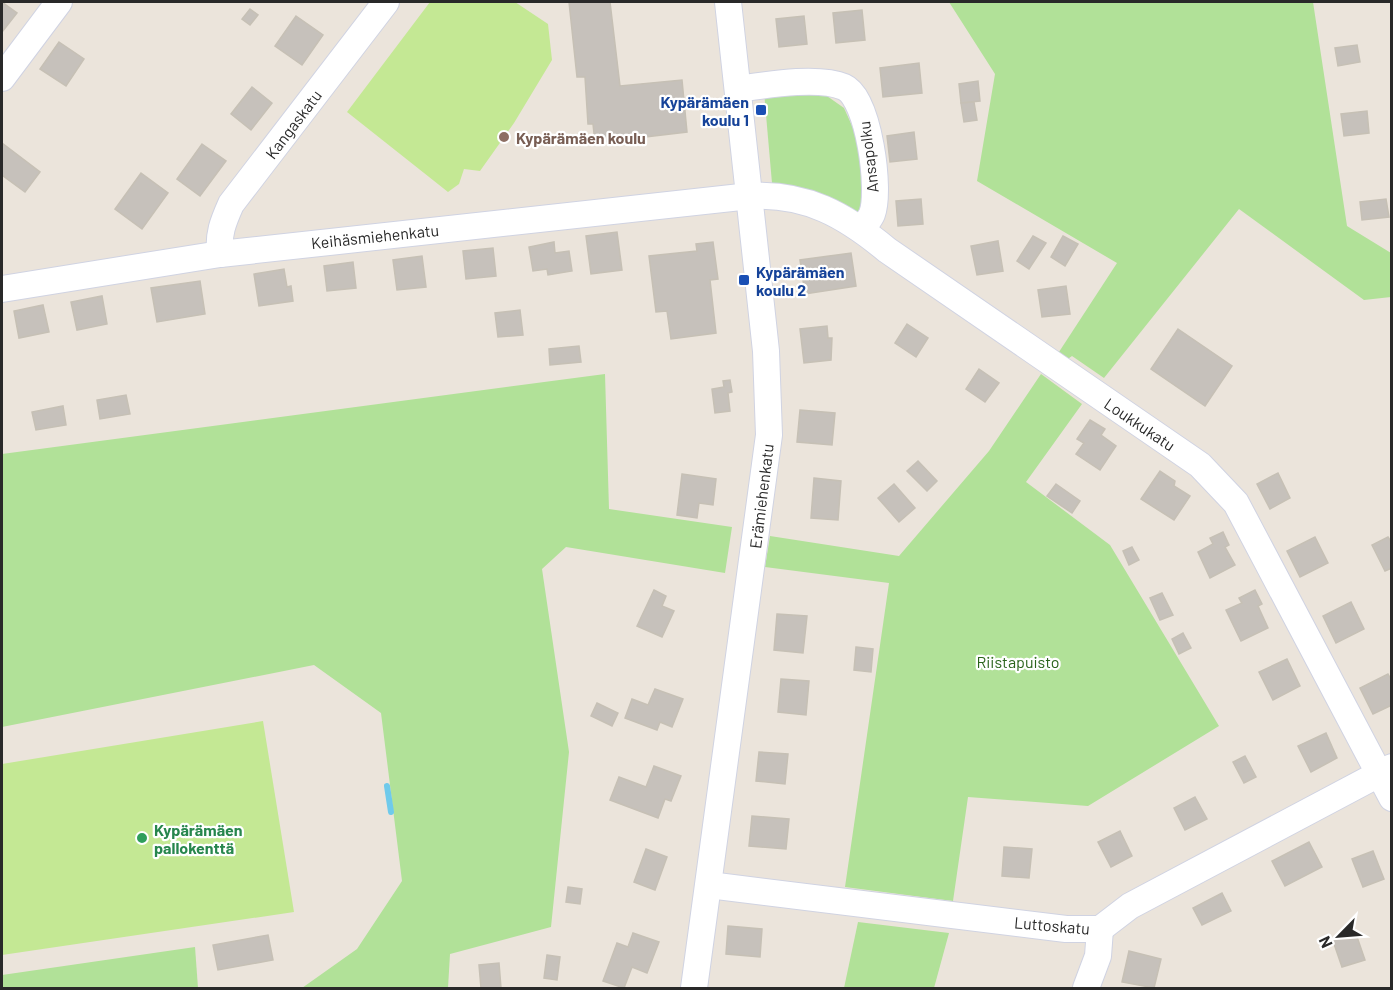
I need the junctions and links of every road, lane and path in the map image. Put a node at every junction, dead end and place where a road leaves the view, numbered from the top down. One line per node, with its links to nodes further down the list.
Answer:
1 (59, 2): 4 (street)
2 (386, 2): 8 (street, Kangaskatu)
3 (728, 2): 5 (street, Erämiehenkatu)
4 (2, 78)
5 (738, 89): 6 (street, Erämiehenkatu); 7 (street, Ansapolku)
6 (750, 196): 7 (street, Loukkukatu); 8 (street, Keihäsmiehenkatu); 12 (street, Erämiehenkatu)
7 (862, 229): 10 (street, Loukkukatu)
8 (220, 254): 9 (street, Keihäsmiehenkatu)
9 (2, 289)
10 (1386, 771): 11 (street, Loukkukatu); 13 (street, Luttoskatu)
11 (1392, 798)
12 (709, 885): 13 (street, Luttoskatu); 14 (street, Erämiehenkatu)
13 (1100, 929): 15 (street)
14 (694, 988)
15 (1086, 988)

